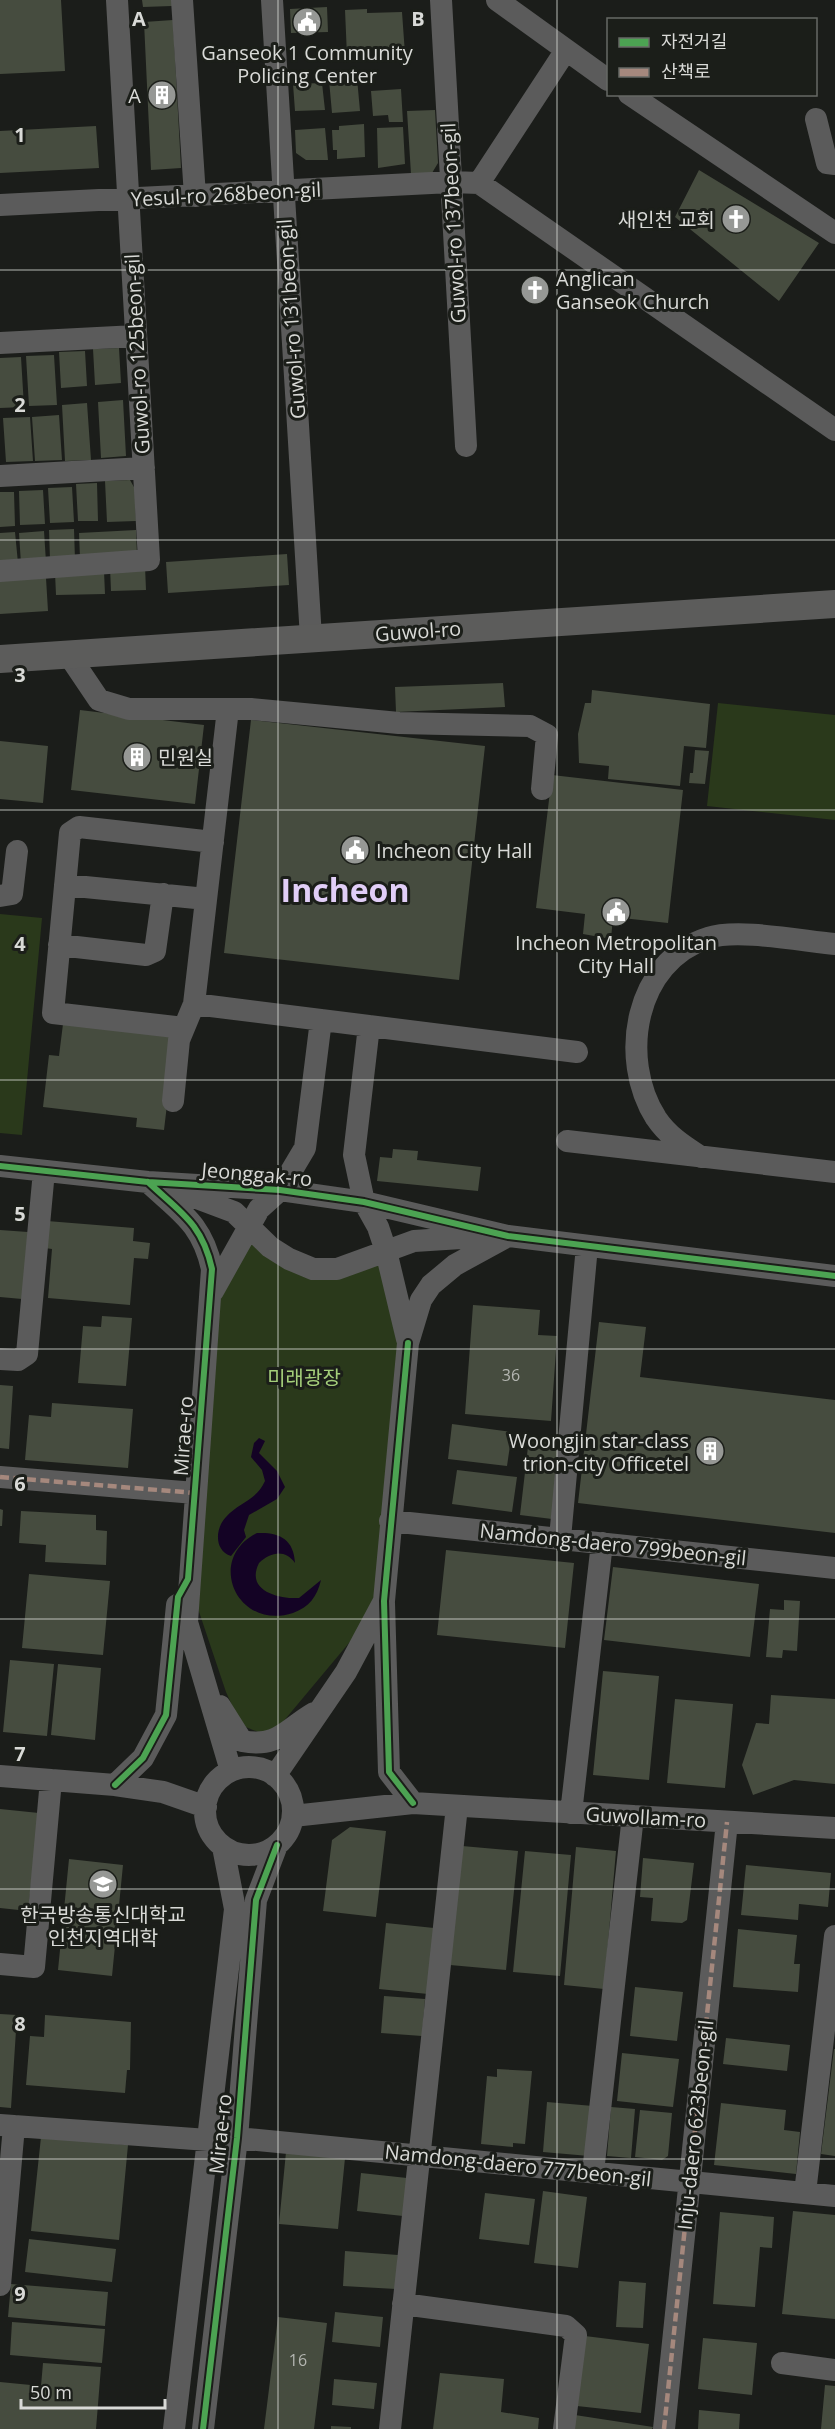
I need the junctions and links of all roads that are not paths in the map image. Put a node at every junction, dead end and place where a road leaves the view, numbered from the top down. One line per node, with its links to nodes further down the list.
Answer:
1 (117, 0): 15 (street, Guwol-ro 125beon-gil)
2 (182, 0): 14 (street)
3 (272, 0): 13 (street, Guwol-ro 131beon-gil)
4 (441, 0): 11 (street, Guwol-ro 137beon-gil)
5 (497, 0): 6 (street)
6 (566, 50): 7 (street); 12 (street)
7 (607, 79)
8 (631, 96): 17 (street)
9 (816, 119): 10 (street)
10 (835, 164)
11 (451, 182): 12 (street, Yesul-ro 268beon-gil); 13 (street, Yesul-ro 268beon-gil); 21 (street, Guwol-ro 137beon-gil)
12 (479, 183): 20 (street)
13 (283, 191): 14 (street, Yesul-ro 268beon-gil); 26 (street, Guwol-ro 131beon-gil)
14 (195, 196): 15 (street, Yesul-ro 268beon-gil)
15 (129, 199): 16 (street, Yesul-ro 268beon-gil); 18 (street, Guwol-ro 125beon-gil)
16 (0, 205)
17 (835, 233)
18 (136, 336): 19 (street); 22 (street, Guwol-ro 125beon-gil)
19 (0, 343)
20 (835, 430)
21 (466, 446)
22 (144, 468): 23 (street); 24 (street, Guwol-ro 125beon-gil)
23 (0, 476)
24 (0, 571)
25 (835, 604): 26 (main road, Guwol-ro)
26 (311, 639): 27 (main road, Guwol-ro)
27 (68, 654): 28 (main road, Guwol-ro); 29 (street)
28 (0, 659)
29 (228, 709): 30 (street); 31 (street)
30 (542, 789)
31 (213, 842): 33 (street); 36 (street)
32 (16, 851): 35 (street)
33 (65, 885): 34 (street); 38 (street)
34 (163, 894): 36 (street); 38 (street)
35 (0, 896)
36 (206, 899): 39 (street)
37 (835, 944): 46 (street)
38 (59, 945): 42 (street)
39 (194, 1004): 40 (street); 42 (street)
40 (321, 1020): 41 (street); 51 (street)
41 (369, 1026): 43 (street); 52 (street)
42 (184, 1028): 44 (street)
43 (577, 1052)
44 (173, 1101)
45 (567, 1141): 46 (street)
46 (701, 1157): 49 (street)
47 (0, 1166): 48 (street, Jeonggak-ro)
48 (44, 1171): 50 (street, Jeonggak-ro); 60 (street)
49 (835, 1172)
50 (148, 1182): 51 (street, Jeonggak-ro); 53 (street, Jeonggak-ro); 58 (street, Mirae-ro)
51 (280, 1190): 52 (street, Jeonggak-ro); 53 (street)
52 (364, 1202): 54 (street, Jeonggak-ro); 56 (street)
53 (250, 1224): 56 (street, Jeonggak-ro); 58 (street)
54 (508, 1236): 55 (street); 56 (street, Jeonggak-ro); 59 (street)
55 (587, 1246): 57 (street); 64 (street)
56 (386, 1251): 59 (street)
57 (835, 1276)
58 (210, 1294): 62 (street, Mirae-ro)
59 (408, 1343): 63 (street)
60 (0, 1359)
61 (0, 1477): 62 (street)
62 (195, 1493): 67 (street, Mirae-ro)
63 (390, 1521): 64 (street, Namdong-daero 799beon-gil); 68 (street)
64 (560, 1538): 65 (street, Namdong-daero 799beon-gil)
65 (603, 1543): 66 (street, Namdong-daero 799beon-gil); 79 (street)
66 (835, 1568)
67 (188, 1579): 69 (street, Mirae-ro); 75 (street)
68 (384, 1601): 70 (street); 76 (street)
69 (206, 1689): 70 (street); 71 (street, Mirae-ro)
70 (321, 1710): 73 (street)
71 (231, 1771): 73 (street); 78 (street)
72 (0, 1776): 74 (street)
73 (275, 1776): 80 (street)
74 (51, 1780): 75 (street); 87 (street)
75 (115, 1785): 78 (street)
76 (413, 1803): 77 (street, Guwollam-ro); 80 (street, Guwollam-ro)
77 (457, 1806): 79 (street, Guwollam-ro); 91 (street)
78 (206, 1807): 85 (street)
79 (571, 1813): 81 (street, Guwollam-ro)
80 (293, 1816): 84 (street)
81 (633, 1816): 82 (street, Guwollam-ro); 92 (street)
82 (727, 1822): 83 (street, Guwollam-ro); 93 (street, Inju-daero 623beon-gil)
83 (835, 1828)
84 (277, 1845): 85 (street); 89 (street, Mirae-ro)
85 (223, 1847): 90 (street, Mirae-ro)
86 (834, 1947): 94 (street)
87 (0, 1964)
88 (7, 2126): 90 (street); 96 (street)
89 (237, 2138): 91 (street, Namdong-daero 777beon-gil); 101 (street, Mirae-ro)
90 (208, 2140): 100 (street, Mirae-ro)
91 (420, 2154): 92 (street, Namdong-daero 777beon-gil); 97 (street)
92 (593, 2172): 93 (street, Namdong-daero 777beon-gil)
93 (690, 2182): 94 (street, Namdong-daero 777beon-gil); 104 (street, Inju-daero 623beon-gil)
94 (805, 2193): 95 (street, Namdong-daero 777beon-gil)
95 (835, 2196)
96 (0, 2285)
97 (403, 2304): 102 (street); 103 (street)
98 (782, 2363): 99 (street)
99 (835, 2370)
100 (174, 2429)
101 (203, 2429)
102 (390, 2429)
103 (564, 2429)
104 (663, 2429)

